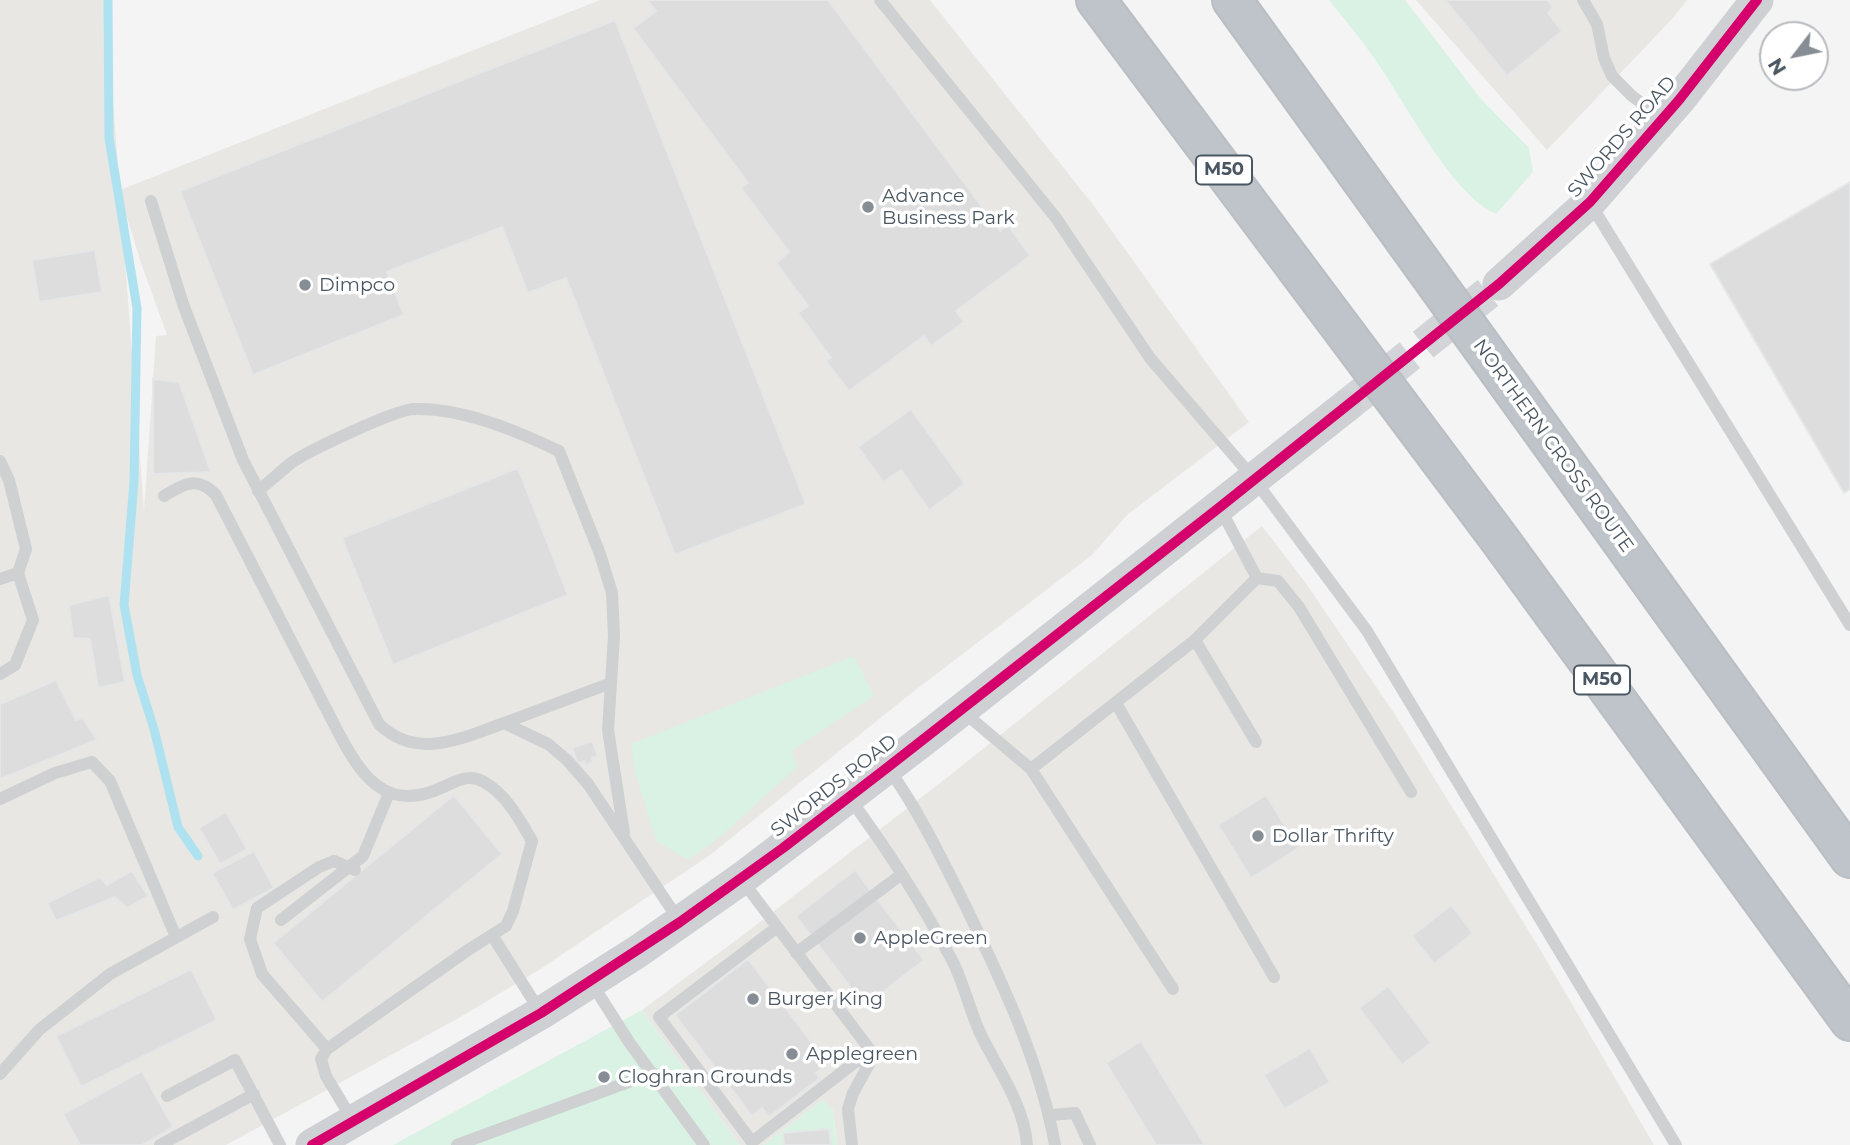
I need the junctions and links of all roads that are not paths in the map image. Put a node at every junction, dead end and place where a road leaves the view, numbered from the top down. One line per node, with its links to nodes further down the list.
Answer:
1 (880, 0): 14 (lane)
2 (1096, 0): 11 (highway, M50)
3 (1111, 0): 11 (highway, M50)
4 (1233, 0): 36 (highway, NORTHERN CROSS ROUTE)
5 (1583, 0): 7 (lane)
6 (1757, 0): 7 (main road, SWORDS ROAD)
7 (1663, 119): 9 (main road, SWORDS ROAD)
8 (151, 201): 15 (lane)
9 (1590, 202): 10 (main road, SWORDS ROAD); 21 (lane)
10 (1499, 284)
11 (1352, 340): 51 (highway, M50)
12 (1345, 407): 14 (main road, SWORDS ROAD)
13 (0, 461): 18 (lane)
14 (1254, 479): 17 (main road, SWORDS ROAD); 69 (lane)
15 (258, 491): 24 (lane); 27 (lane)
16 (164, 496): 32 (lane)
17 (1220, 507): 19 (lane); 26 (main road, SWORDS ROAD)
18 (18, 573): 20 (lane); 23 (lane)
19 (1257, 578): 22 (lane); 31 (lane)
20 (0, 579)
21 (1850, 625)
22 (1195, 640): 25 (lane); 28 (lane)
23 (0, 674)
24 (611, 683): 27 (lane); 35 (lane)
25 (1116, 702): 30 (lane); 47 (lane)
26 (961, 710): 29 (main road, SWORDS ROAD); 30 (lane)
27 (505, 723): 35 (lane)
28 (1256, 742)
29 (888, 767): 33 (main road, SWORDS ROAD); 58 (lane)
30 (1031, 769): 49 (lane)
31 (1410, 792)
32 (389, 793): 41 (lane); 44 (lane)
33 (849, 797): 38 (lane); 39 (main road, SWORDS ROAD)
34 (0, 799): 45 (lane)
35 (625, 837): 42 (lane)
36 (1850, 858)
37 (356, 872): 52 (lane, bridge)
38 (902, 874): 46 (lane); 66 (lane)
39 (741, 879): 42 (main road, SWORDS ROAD); 43 (lane)
40 (213, 917): 45 (lane)
41 (281, 920)
42 (680, 922): 48 (main road, SWORDS ROAD)
43 (776, 928): 46 (lane); 53 (lane)
44 (492, 935): 50 (lane); 52 (lane)
45 (176, 937): 55 (lane)
46 (796, 953): 53 (lane)
47 (1274, 977)
48 (591, 982): 50 (main road, SWORDS ROAD); 54 (lane)
49 (1173, 989)
50 (541, 1013): 59 (main road, SWORDS ROAD)
51 (1850, 1021)
52 (327, 1049): 59 (lane)
53 (874, 1055): 65 (lane)
54 (653, 1073): 63 (lane); 64 (lane)
55 (0, 1074)
56 (254, 1094): 57 (lane); 60 (lane); 61 (lane)
57 (167, 1097)
58 (1050, 1115): 67 (lane); 68 (lane)
59 (354, 1122): 62 (main road, SWORDS ROAD)
60 (160, 1145)
61 (279, 1145)
62 (312, 1145)
63 (457, 1145)
64 (704, 1145)
65 (852, 1145)
66 (1027, 1145)
67 (1055, 1145)
68 (1090, 1145)
69 (1676, 1145)

